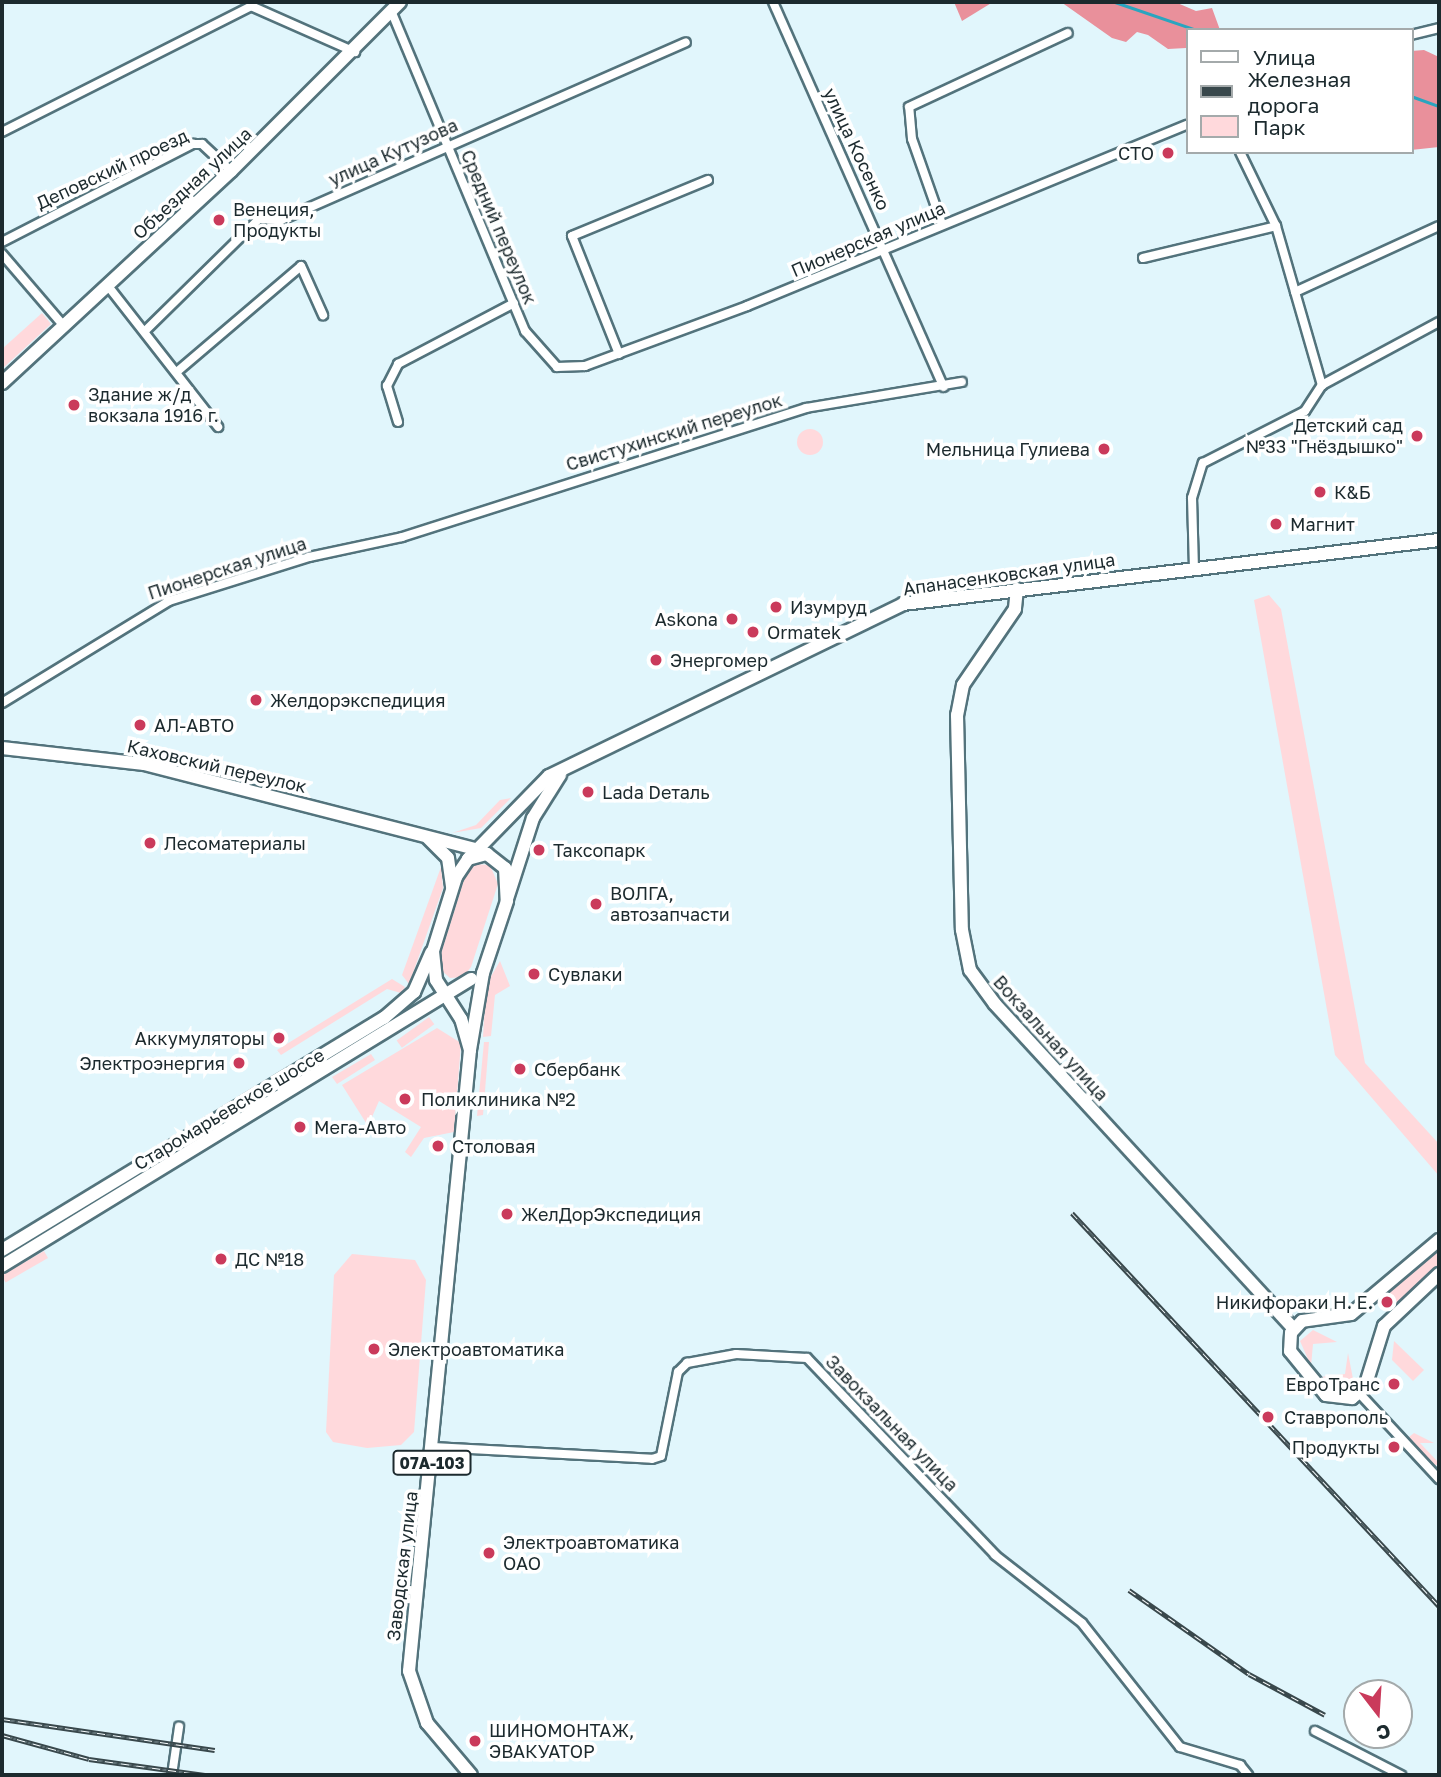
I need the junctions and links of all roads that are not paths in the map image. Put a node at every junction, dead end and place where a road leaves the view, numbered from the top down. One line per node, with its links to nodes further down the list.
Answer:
1 (400, 2): 3 (main road, Объездная улица)
2 (773, 2): 19 (street, улица Косенко)
3 (391, 13): 8 (main road, Объездная улица); 11 (street, Средний переулок)
4 (1439, 28): 6 (street)
5 (1068, 33): 15 (street)
6 (1413, 34)
7 (686, 42): 11 (street, улица Кутузова)
8 (355, 52): 10 (street); 13 (main road, Объездная улица)
9 (1186, 125): 15 (street, Пионерская улица)
10 (2, 132)
11 (447, 145): 24 (street, Средний переулок); 28 (street, улица Кутузова)
12 (1241, 154): 16 (street)
13 (231, 171): 18 (street, Деповский проезд); 22 (main road, Объездная улица)
14 (708, 180): 29 (street)
15 (942, 225): 19 (street, Пионерская улица)
16 (1276, 226): 21 (street); 23 (street)
17 (1439, 226): 23 (street)
18 (2, 242)
19 (886, 248): 29 (street, Пионерская улица); 35 (street, улица Косенко)
20 (2, 254): 27 (street)
21 (1143, 258)
22 (107, 286): 27 (main road, Объездная улица); 28 (street)
23 (1296, 292): 34 (street)
24 (514, 303): 30 (street, Средний переулок); 36 (street)
25 (323, 315): 31 (street)
26 (1439, 322): 34 (street)
27 (64, 327): 33 (main road, Объездная улица)
28 (146, 330): 31 (street)
29 (620, 354): 30 (street, Пионерская улица)
30 (557, 367)
31 (179, 370): 37 (street)
32 (962, 382): 35 (street, Свистухинский переулок)
33 (2, 383)
34 (1322, 385): 40 (street)
35 (944, 387): 38 (street, Свистухинский переулок)
36 (398, 422)
37 (218, 427)
38 (402, 537): 42 (street, Пионерская улица)
39 (1439, 540): 40 (main road, Апанасенковская улица)
40 (1194, 569): 41 (main road, Апанасенковская улица)
41 (1017, 589): 44 (main road, Апанасенковская улица); 63 (main road, Вокзальная улица)
42 (2, 703)
43 (2, 748): 46 (main road, Каховский переулок)
44 (572, 766): 45 (main road); 50 (main road)
45 (496, 825): 47 (main road); 48 (main road)
46 (422, 834): 47 (main road, Каховский переулок); 49 (main road)
47 (447, 841): 48 (main road, Каховский переулок)
48 (472, 854): 49 (main road); 50 (main road)
49 (452, 889): 51 (main road)
50 (507, 901): 52 (main road)
51 (435, 943): 53 (main road); 60 (main road, Старомарьевское шоссе)
52 (490, 950): 54 (main road); 58 (main road, Заводская улица)
53 (434, 965): 54 (main road); 55 (main road)
54 (471, 979): 55 (main road, Старомарьевское шоссе)
55 (445, 998): 56 (main road, Старомарьевское шоссе); 57 (main road)
56 (427, 1009): 57 (main road); 61 (main road, Старомарьевское шоссе)
57 (461, 1019): 58 (main road)
58 (470, 1050): 65 (main road, Заводская улица / 07А-103)
59 (1439, 1240): 63 (main road)
60 (2, 1250)
61 (2, 1266)
62 (1439, 1274): 64 (main road)
63 (1293, 1328): 64 (main road)
64 (1360, 1394): 66 (street)
65 (433, 1447): 70 (main road, Заводская улица / 07А-103); 71 (street, Завокзальная улица)
66 (1439, 1479)
67 (179, 1727): 69 (street)
68 (1315, 1731): 72 (street)
69 (172, 1775)
70 (471, 1775)
71 (1248, 1775)
72 (1401, 1775)

